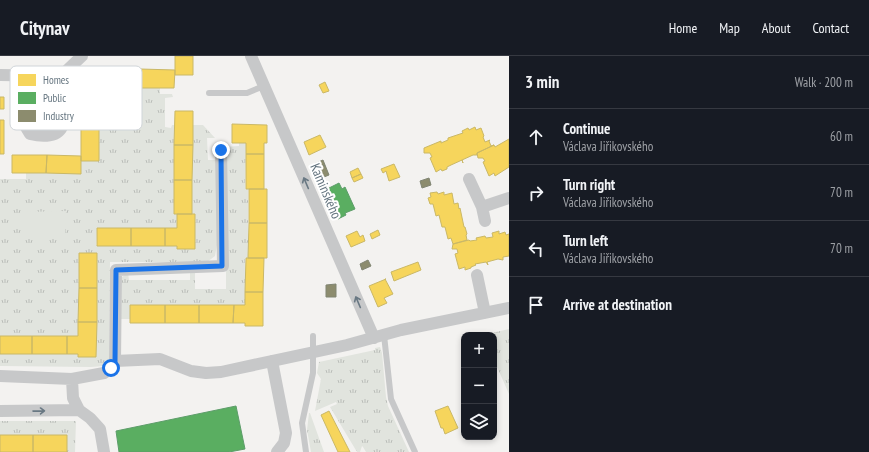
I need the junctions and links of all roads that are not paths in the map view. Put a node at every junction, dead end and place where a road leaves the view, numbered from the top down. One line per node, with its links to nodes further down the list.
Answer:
1 (82, 56): 3 (street)
2 (251, 56): 4 (street, Kaminského)
3 (72, 66)
4 (264, 86): 5 (lane); 17 (street, Kaminského, one-way to 4)
5 (209, 93)
6 (28, 130): 7 (street)
7 (62, 130)
8 (221, 150): 19 (street)
9 (469, 179): 11 (street)
10 (509, 198): 11 (street)
11 (482, 207): 12 (street)
12 (485, 221)
13 (477, 275): 15 (street)
14 (509, 308): 15 (street)
15 (485, 313): 17 (street)
16 (313, 336): 18 (lane)
17 (379, 336): 18 (street); 28 (lane)
18 (313, 352): 20 (street); 27 (lane)
19 (115, 361): 20 (street); 22 (street)
20 (272, 361): 26 (street)
21 (0, 376): 22 (street)
22 (72, 378): 23 (street)
23 (79, 410): 24 (street, one-way to 23); 25 (street)
24 (0, 411)
25 (104, 452)
26 (277, 452)
27 (306, 452)
28 (415, 452)

